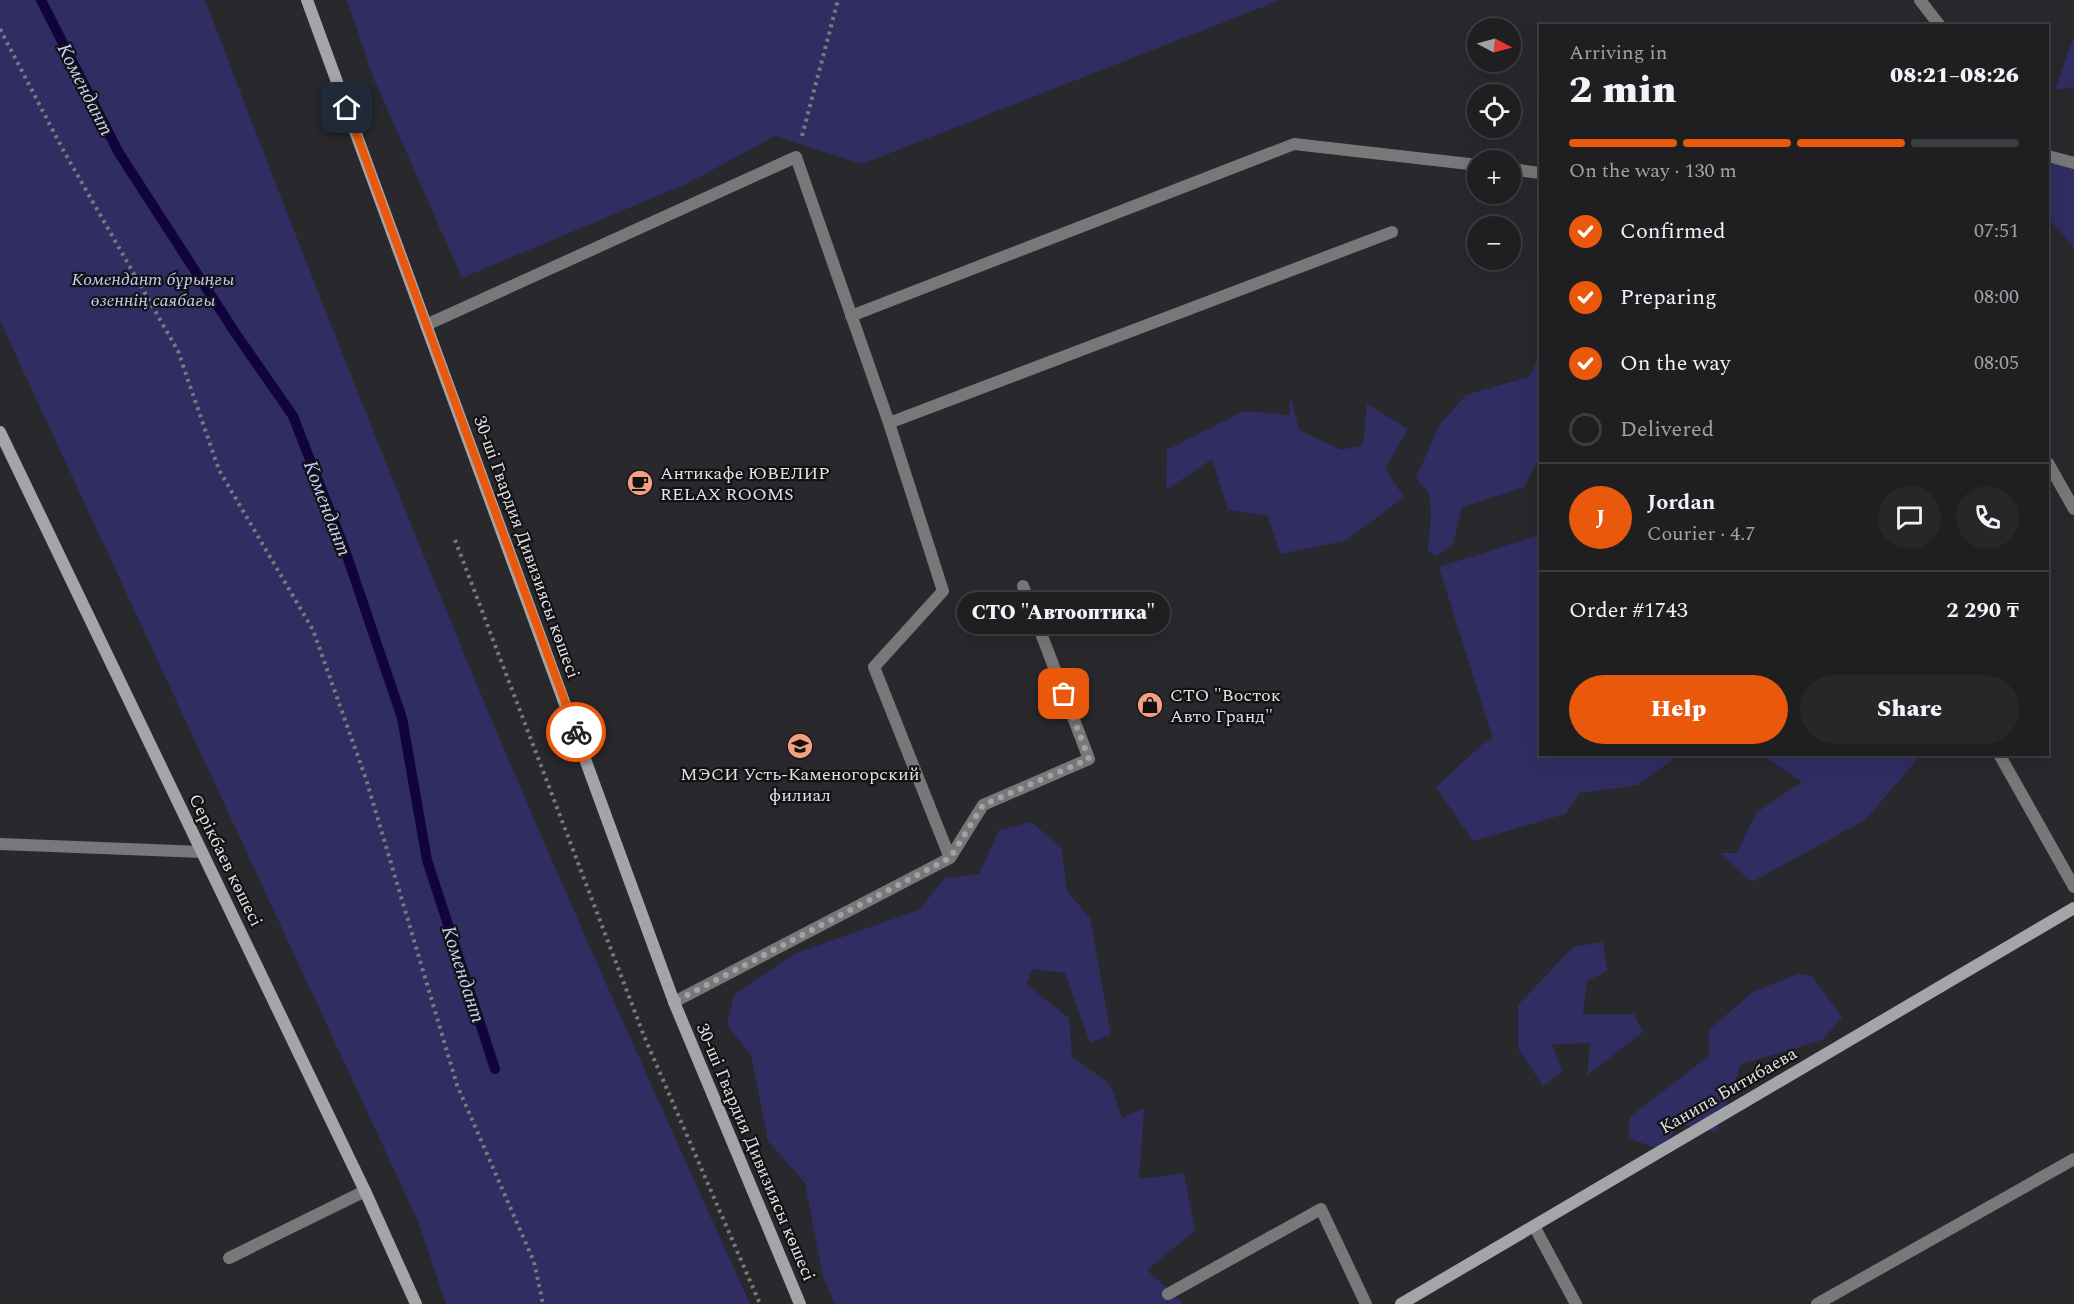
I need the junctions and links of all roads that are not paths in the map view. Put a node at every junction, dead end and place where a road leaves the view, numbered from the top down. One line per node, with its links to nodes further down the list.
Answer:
1 (307, 0): 11 (street, 30-ші Гвардия Дивизиясы көшесі)
2 (1920, 0): 3 (street)
3 (1938, 24)
4 (2049, 156): 5 (street)
5 (2074, 163)
6 (1467, 164): 10 (street)
7 (1521, 170): 8 (street)
8 (1539, 173)
9 (1392, 232): 12 (street)
10 (851, 316): 11 (street); 12 (street)
11 (426, 325): 23 (street, 30-ші Гвардия Дивизиясы көшесі)
12 (889, 423): 20 (street)
13 (0, 432): 19 (street, Серікбаев көшесі)
14 (2049, 465): 15 (street)
15 (2074, 509)
16 (1023, 586): 20 (street)
17 (2000, 756): 21 (street)
18 (0, 844): 19 (street)
19 (202, 852): 25 (street, Серікбаев көшесі)
20 (950, 858): 23 (street)
21 (2074, 887)
22 (2074, 908): 26 (street, Канипа Битибаева)
23 (674, 1002): 30 (street, 30-ші Гвардия Дивизиясы көшесі)
24 (2074, 1159): 34 (street)
25 (365, 1191): 27 (street); 29 (street, Серікбаев көшесі)
26 (1534, 1226): 32 (street, Канипа Битибаева); 33 (street)
27 (229, 1258)
28 (1168, 1294): 31 (street)
29 (416, 1304)
30 (800, 1304)
31 (1366, 1304)
32 (1401, 1304)
33 (1576, 1304)
34 (1817, 1304)

